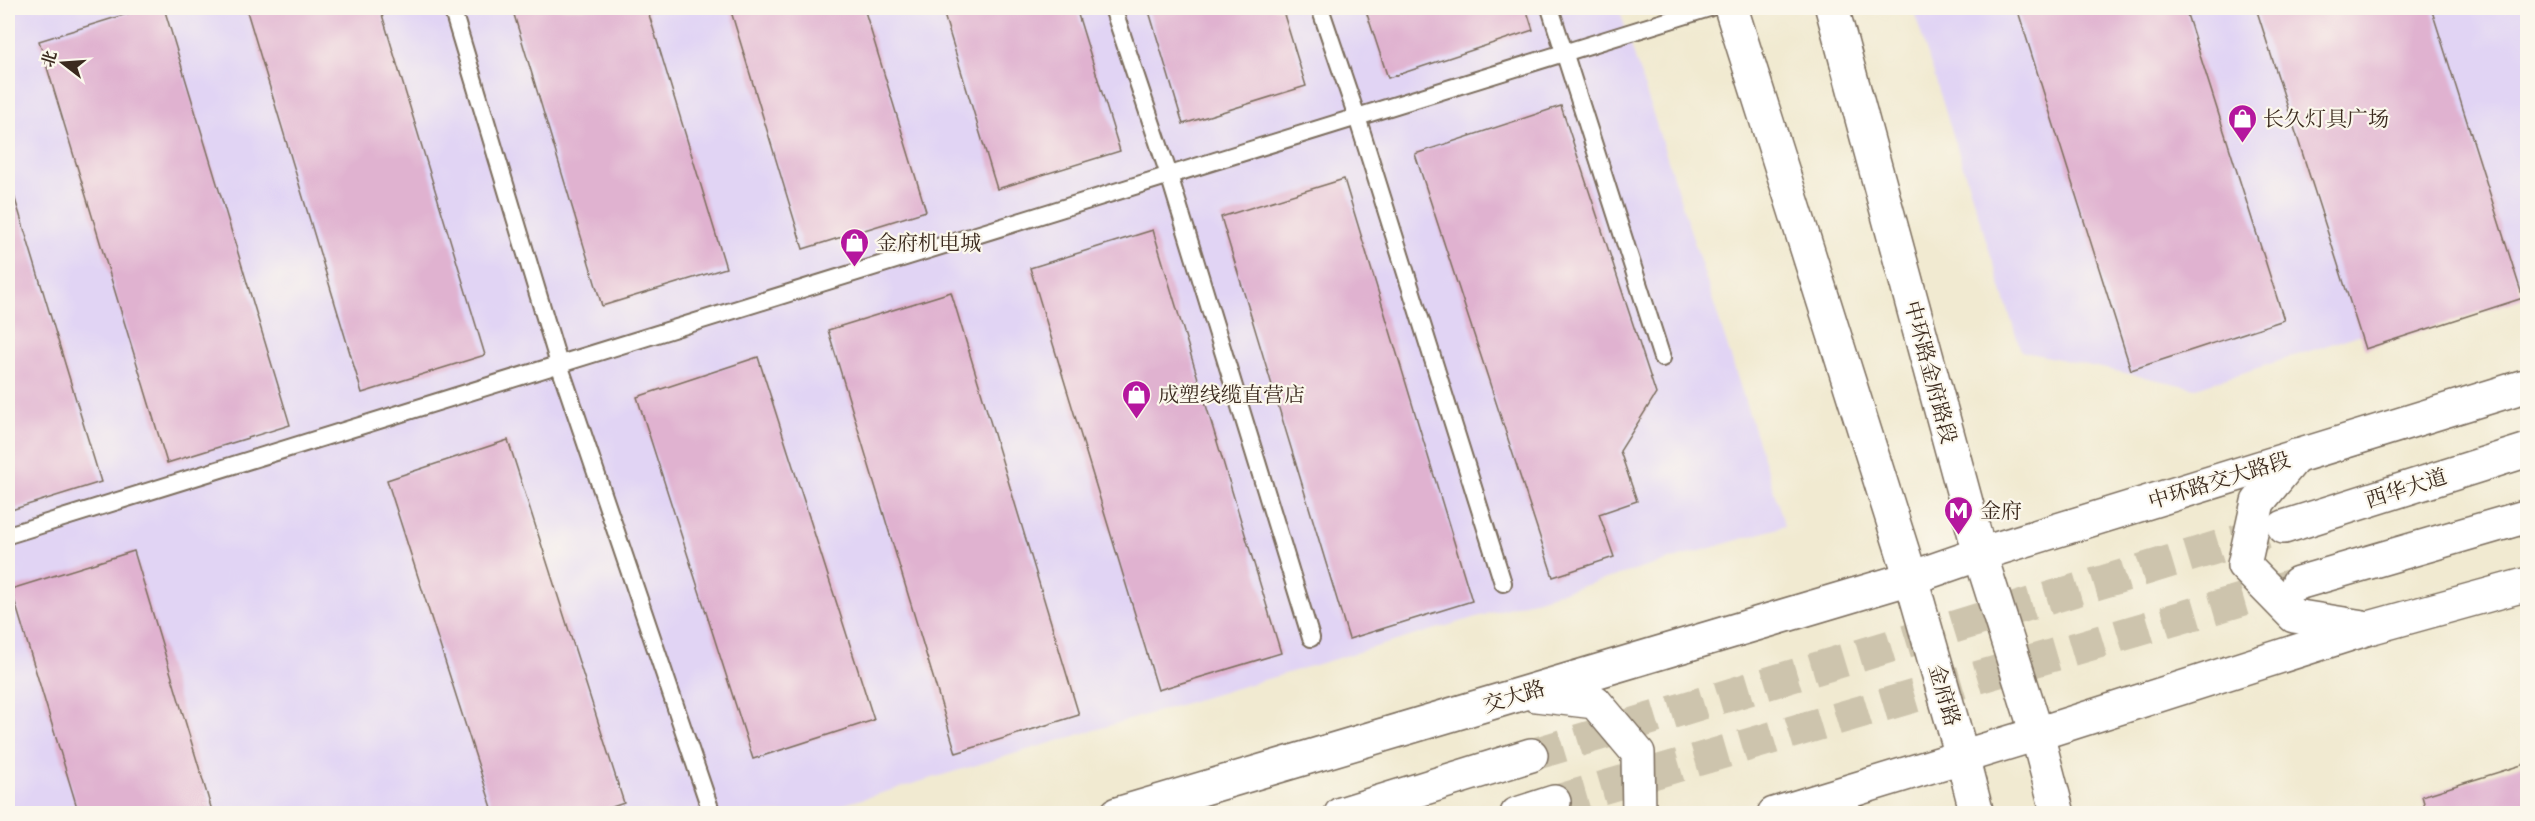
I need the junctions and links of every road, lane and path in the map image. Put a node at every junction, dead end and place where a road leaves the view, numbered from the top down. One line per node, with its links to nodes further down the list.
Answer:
1 (452, 8): 12 (lane)
2 (1113, 8): 10 (lane)
3 (1320, 8): 9 (lane)
4 (1550, 8): 8 (lane)
5 (1709, 8): 8 (lane)
6 (1731, 8): 20 (main road)
7 (1832, 8): 19 (main road, 中环路金府路段)
8 (1564, 52): 9 (lane); 11 (lane)
9 (1357, 117): 10 (lane); 21 (lane)
10 (1169, 175): 12 (lane); 25 (lane)
11 (1662, 358)
12 (559, 364): 18 (lane); 31 (lane)
13 (2528, 385): 15 (main road, 中环路交大路段)
14 (2528, 450): 17 (main road, 西华大道)
15 (2295, 456): 19 (main road, 中环路交大路段); 24 (main road)
16 (2528, 516): 22 (main road)
17 (2284, 527)
18 (8, 534)
19 (1980, 554): 20 (main road, 中环路交大路段); 27 (main road, 中环路金府路段)
20 (1911, 578): 26 (main road, 交大路); 29 (main road, 金府路)
21 (1503, 583)
22 (2298, 583)
23 (2528, 584): 24 (main road)
24 (2369, 628): 27 (main road)
25 (1311, 638)
26 (1521, 694): 32 (main road, 交大路); 35 (main road)
27 (2037, 734): 29 (main road); 38 (main road)
28 (1531, 755): 33 (main road)
29 (1962, 756): 36 (main road); 37 (main road, 金府路)
30 (1554, 802): 34 (main road)
31 (712, 813)
32 (1117, 813)
33 (1341, 813)
34 (1517, 813)
35 (1639, 813)
36 (1774, 813)
37 (1977, 813)
38 (2058, 813)

